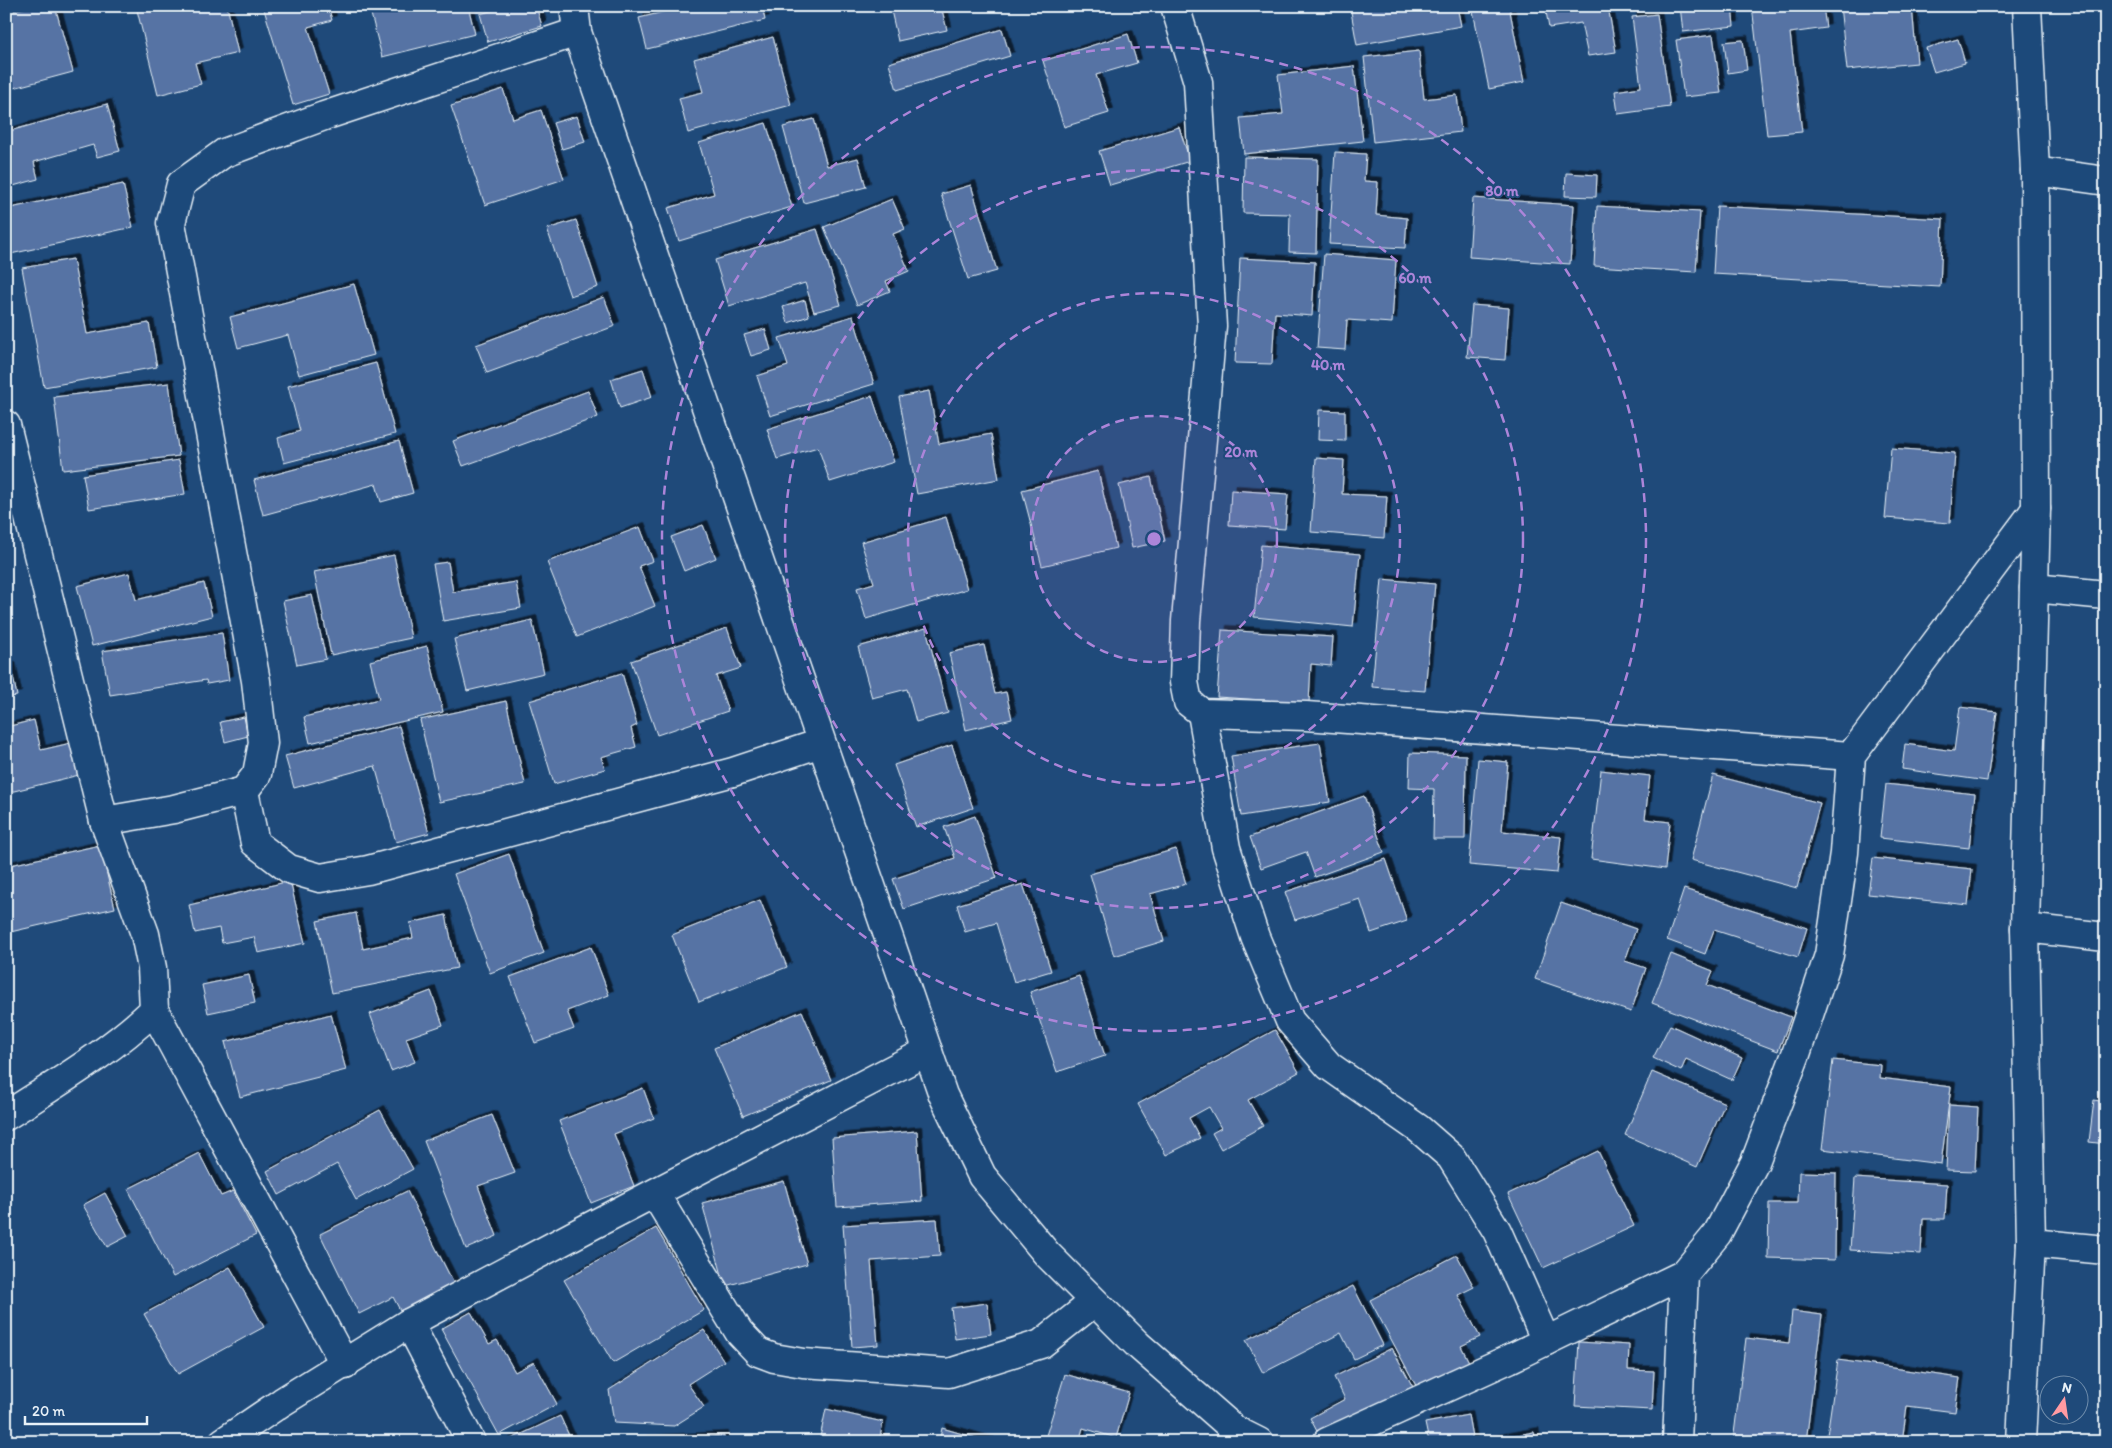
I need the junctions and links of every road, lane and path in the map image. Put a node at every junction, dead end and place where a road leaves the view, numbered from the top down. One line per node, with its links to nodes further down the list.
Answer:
1 (1175, 6): 10 (street)
2 (2027, 6): 4 (street)
3 (576, 19): 11 (street); 13 (street)
4 (2035, 171): 5 (street); 7 (street)
5 (2106, 181)
6 (6, 425): 14 (street)
7 (2036, 509): 8 (street); 12 (street)
8 (2034, 588): 9 (street); 15 (street)
9 (2106, 596)
10 (1202, 712): 12 (street); 26 (street)
11 (821, 743): 13 (street); 18 (street)
12 (1851, 756): 23 (street)
13 (244, 791): 14 (street)
14 (104, 821): 17 (street)
15 (2025, 928): 16 (street); 21 (street)
16 (2106, 937)
17 (154, 1010): 19 (street); 27 (street)
18 (928, 1051): 20 (street); 24 (street)
19 (6, 1116)
20 (655, 1194): 24 (street); 25 (street)
21 (2031, 1243): 22 (street); 33 (street)
22 (2106, 1250)
23 (1684, 1274): 26 (street); 32 (street)
24 (1094, 1302): 30 (street)
25 (409, 1323): 27 (street); 29 (street)
26 (1546, 1341): 31 (street)
27 (345, 1365): 28 (street)
28 (223, 1442)
29 (471, 1442)
30 (1259, 1442)
31 (1327, 1442)
32 (1677, 1442)
33 (2021, 1442)

